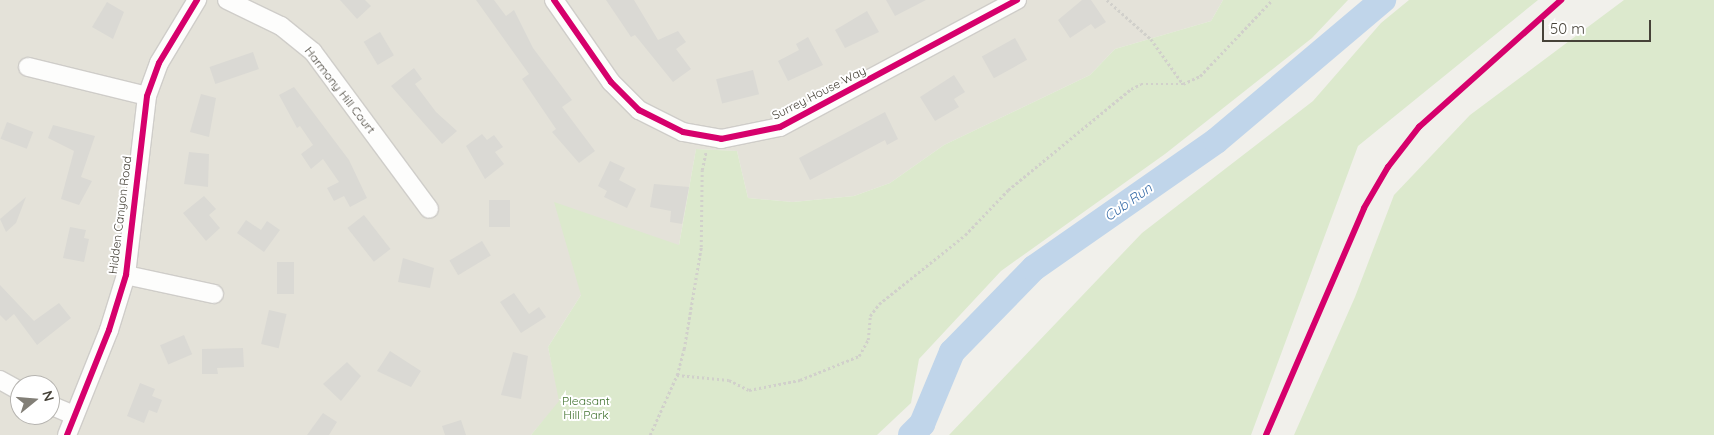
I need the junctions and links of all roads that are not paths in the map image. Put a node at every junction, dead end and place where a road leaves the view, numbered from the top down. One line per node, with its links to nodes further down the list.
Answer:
1 (198, 0): 6 (street, Hidden Canyon Road)
2 (227, 0): 7 (street, Harmony Hill Court)
3 (554, 0): 4 (street, Surrey House Way)
4 (1017, 0)
5 (28, 66): 6 (street)
6 (147, 96): 8 (street, Hidden Canyon Road)
7 (429, 209)
8 (126, 275): 9 (street); 11 (street, Hidden Canyon Road)
9 (214, 294)
10 (60, 409): 11 (street)
11 (74, 415): 12 (street, Hidden Canyon Road)
12 (67, 435)

